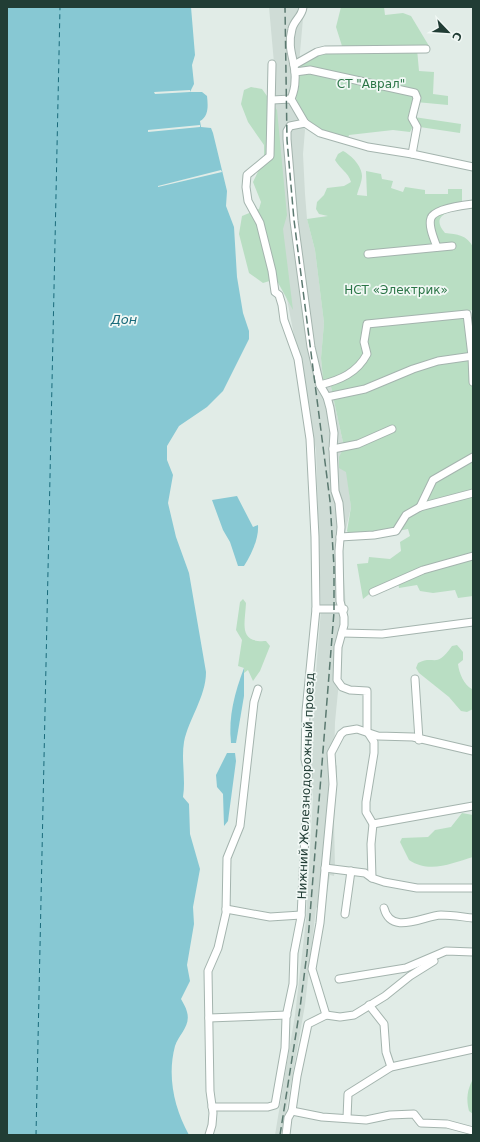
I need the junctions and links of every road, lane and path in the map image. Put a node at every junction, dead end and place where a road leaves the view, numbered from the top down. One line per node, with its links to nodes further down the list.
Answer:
1 (303, 7): 4 (street)
2 (426, 49): 4 (street)
3 (272, 64): 6 (street, Нижний Железнодорожный проезд)
4 (294, 69): 5 (street); 8 (street)
5 (291, 99): 6 (street); 7 (street)
6 (272, 100): 26 (street, Нижний Железнодорожный проезд)
7 (305, 123): 8 (street); 16 (street)
8 (412, 154): 9 (street)
9 (473, 167)
10 (473, 204): 11 (street)
11 (437, 246): 12 (street); 13 (street)
12 (452, 246)
13 (368, 254)
14 (473, 356): 15 (street); 16 (street); 17 (street)
15 (473, 382)
16 (320, 385): 17 (street)
17 (327, 397): 19 (street)
18 (392, 429): 19 (street)
19 (333, 449): 23 (street)
20 (473, 456): 22 (street)
21 (473, 493): 22 (street)
22 (420, 507): 23 (street)
23 (340, 537): 27 (street)
24 (473, 556): 25 (street)
25 (373, 592)
26 (316, 609): 27 (street); 44 (street, Нижний Железнодорожный проезд)
27 (344, 609): 29 (street)
28 (473, 622): 29 (street)
29 (342, 633): 32 (street)
30 (415, 680): 33 (street)
31 (258, 689): 42 (street)
32 (367, 731): 33 (street); 36 (street); 37 (street)
33 (419, 740): 34 (street)
34 (473, 751)
35 (473, 806): 36 (street)
36 (373, 824): 39 (street)
37 (325, 868): 38 (street); 51 (street)
38 (351, 871): 39 (street); 43 (street)
39 (372, 878): 40 (street)
40 (473, 888)
41 (384, 908): 45 (street)
42 (226, 909): 44 (street); 52 (street)
43 (346, 914)
44 (301, 915): 50 (street, Нижний Железнодорожный проезд)
45 (473, 918)
46 (473, 952): 47 (street)
47 (441, 954): 48 (street); 49 (street)
48 (339, 979)
49 (370, 1005): 51 (street); 54 (street)
50 (287, 1015): 52 (street); 55 (street, Нижний Железнодорожный проезд)
51 (326, 1015): 56 (street)
52 (209, 1018): 55 (street)
53 (473, 1049): 54 (street)
54 (391, 1067): 57 (street)
55 (212, 1107): 59 (street)
56 (292, 1111): 57 (street); 60 (street)
57 (347, 1118): 58 (street)
58 (473, 1131)
59 (209, 1135)
60 (286, 1135)

